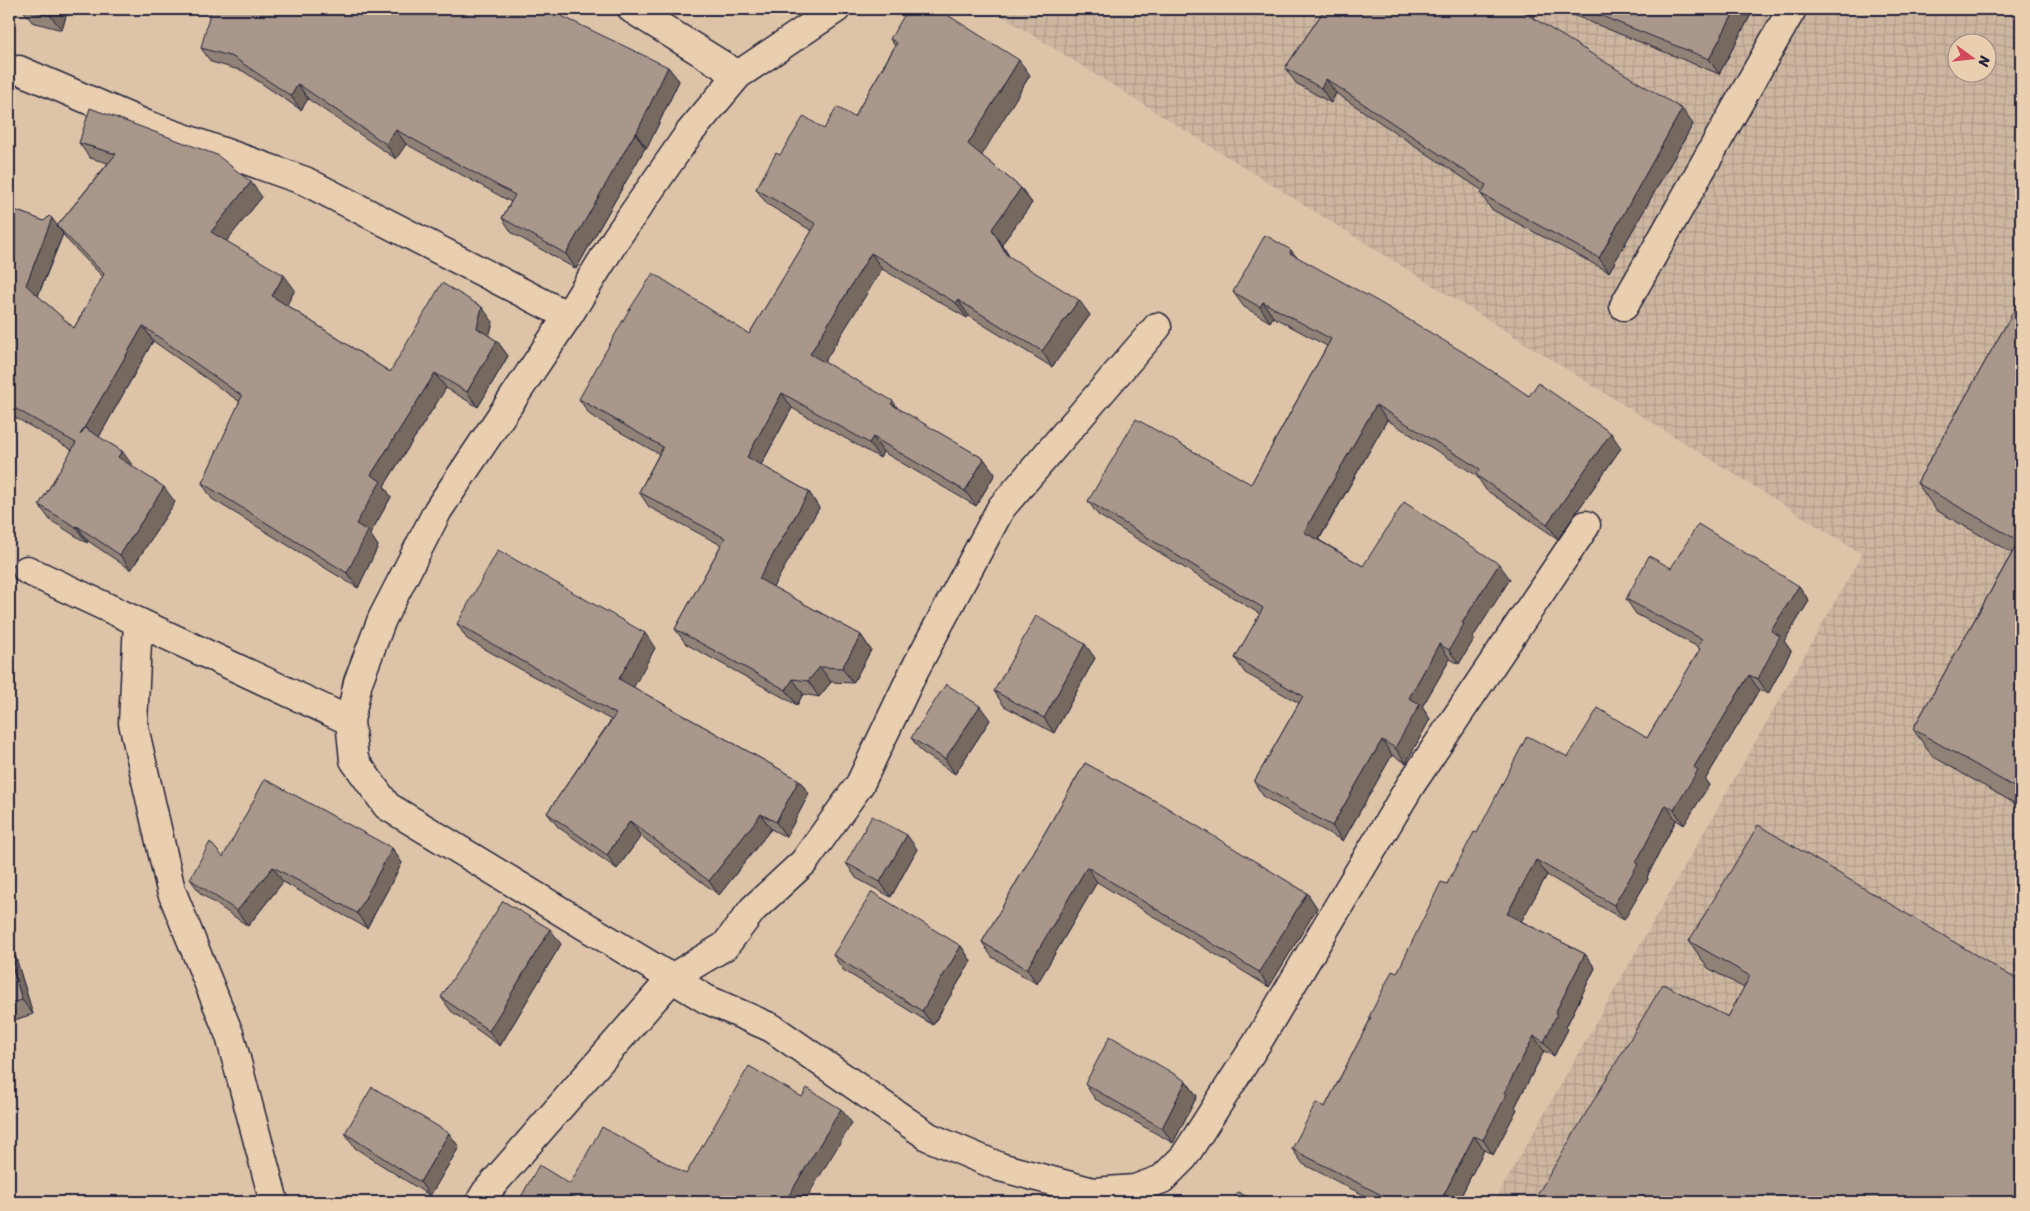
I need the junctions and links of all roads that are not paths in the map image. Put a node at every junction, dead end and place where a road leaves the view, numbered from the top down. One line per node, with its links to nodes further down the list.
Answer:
1 (632, 9): 5 (street)
2 (836, 9): 5 (street)
3 (1792, 9): 6 (street)
4 (19, 70): 7 (street)
5 (738, 75): 7 (street)
6 (1624, 306)
7 (568, 316): 12 (street)
8 (1157, 327): 13 (street)
9 (1586, 525): 13 (street)
10 (27, 570): 11 (street)
11 (138, 622): 12 (street); 14 (street)
12 (350, 722): 13 (street)
13 (673, 977): 15 (street)
14 (274, 1202)
15 (480, 1202)

